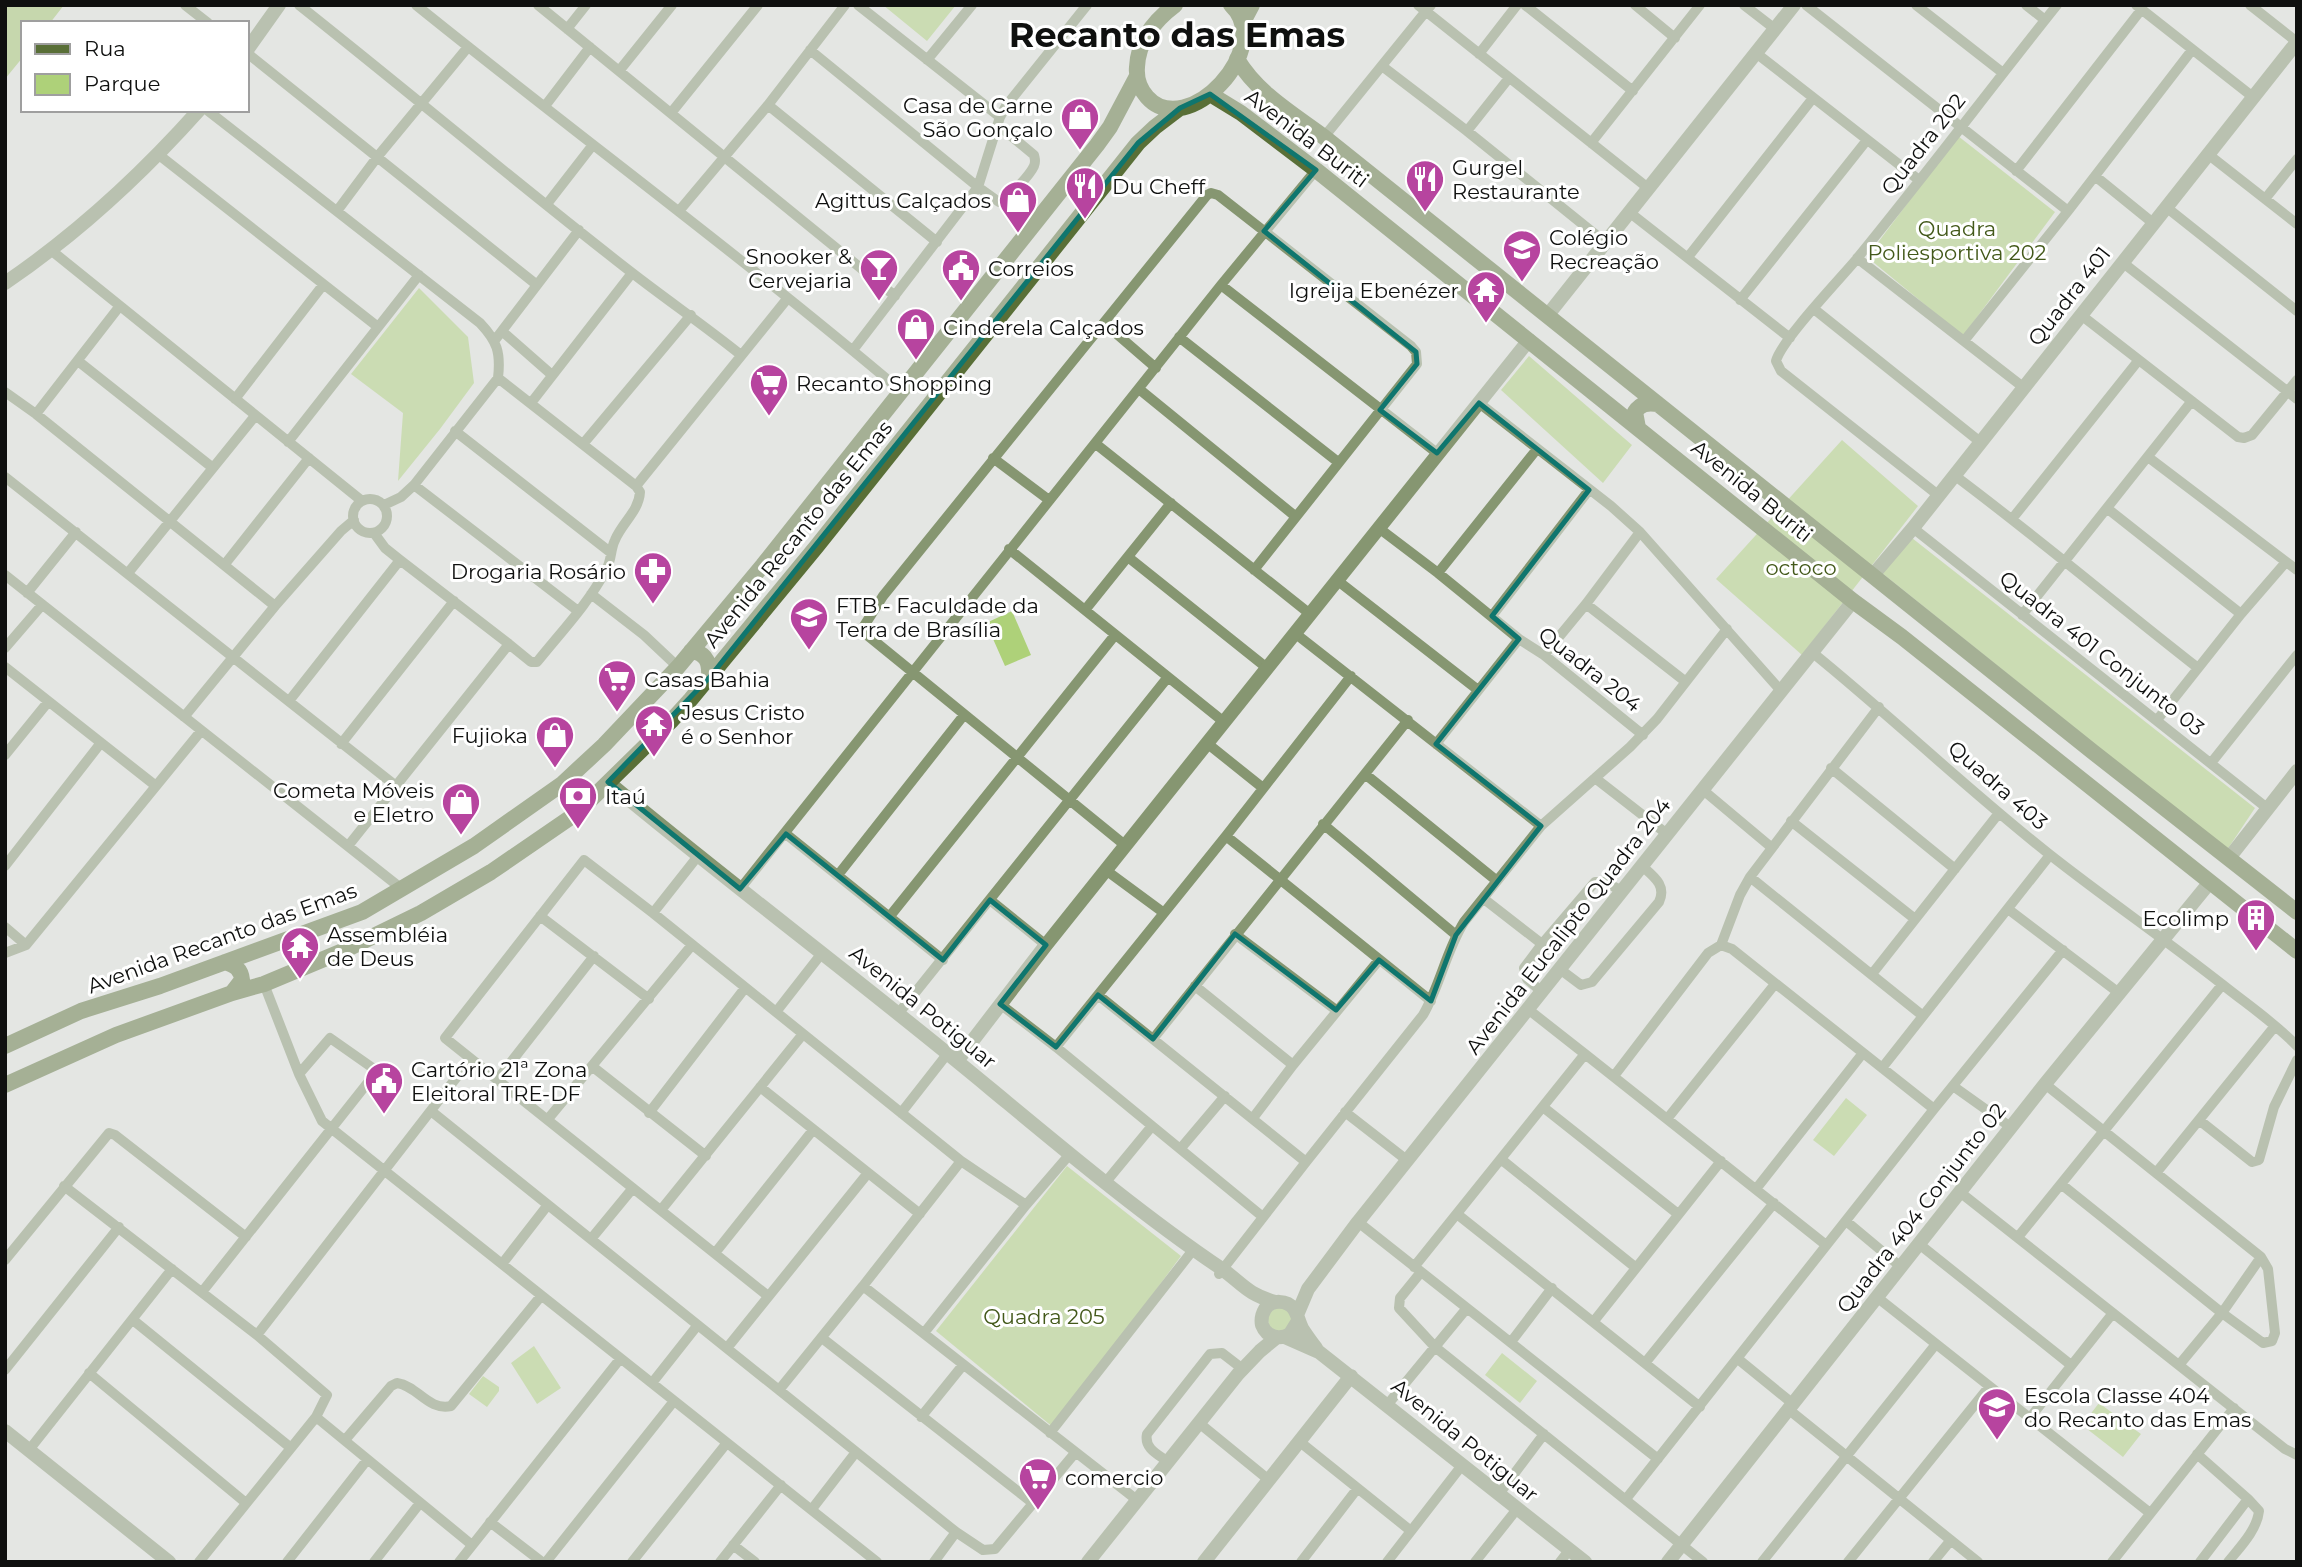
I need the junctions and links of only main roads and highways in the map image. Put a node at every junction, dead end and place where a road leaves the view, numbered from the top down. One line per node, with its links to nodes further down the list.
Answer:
1 (1175, 5): 6 (main road, Avenida Recanto das Emas)
2 (1231, 5): 4 (main road)
3 (1252, 5): 4 (main road)
4 (1243, 22): 5 (main road)
5 (1237, 60): 7 (main road); 9 (main road, Avenida Buriti)
6 (1136, 78): 8 (main road); 13 (main road, Avenida Recanto das Emas)
7 (1210, 94): 8 (main road, Avenida Recanto das Emas); 10 (main road, Avenida Buriti)
8 (1180, 108): 14 (main road, Avenida Recanto das Emas)
9 (1622, 377): 10 (main road); 11 (main road, Avenida Buriti)
10 (1604, 399): 12 (main road, Avenida Buriti)
11 (1658, 404): 12 (main road); 17 (main road, Avenida Buriti)
12 (1638, 428): 18 (main road, Avenida Buriti)
13 (863, 442): 14 (main road); 15 (main road, Avenida Recanto das Emas)
14 (886, 459): 16 (main road, Avenida Recanto das Emas)
15 (841, 467): 16 (main road); 21 (main road, Avenida Recanto das Emas)
16 (864, 485): 22 (main road, Avenida Recanto das Emas)
17 (1829, 541): 18 (main road); 19 (main road, Avenida Buriti)
18 (1807, 562): 20 (main road, Avenida Buriti)
19 (1921, 614): 20 (main road); 25 (main road, Avenida Buriti)
20 (1902, 637): 26 (main road, Avenida Buriti)
21 (691, 651): 22 (main road); 23 (main road, Avenida Recanto das Emas)
22 (709, 678): 24 (main road, Avenida Recanto das Emas)
23 (562, 784): 24 (main road); 29 (main road, Avenida Recanto das Emas)
24 (577, 813): 31 (main road, Avenida Recanto das Emas)
25 (2181, 821): 26 (main road); 27 (main road, Avenida Buriti)
26 (2164, 844): 28 (main road, Avenida Buriti)
27 (2297, 912)
28 (2297, 951)
29 (225, 962): 30 (main road, Avenida Recanto das Emas); 31 (main road)
30 (160, 986): 32 (main road); 33 (main road, Avenida Recanto das Emas)
31 (232, 993): 32 (main road, Avenida Recanto das Emas)
32 (162, 1017): 34 (main road, Avenida Recanto das Emas)
33 (5, 1046)
34 (9, 1082)

